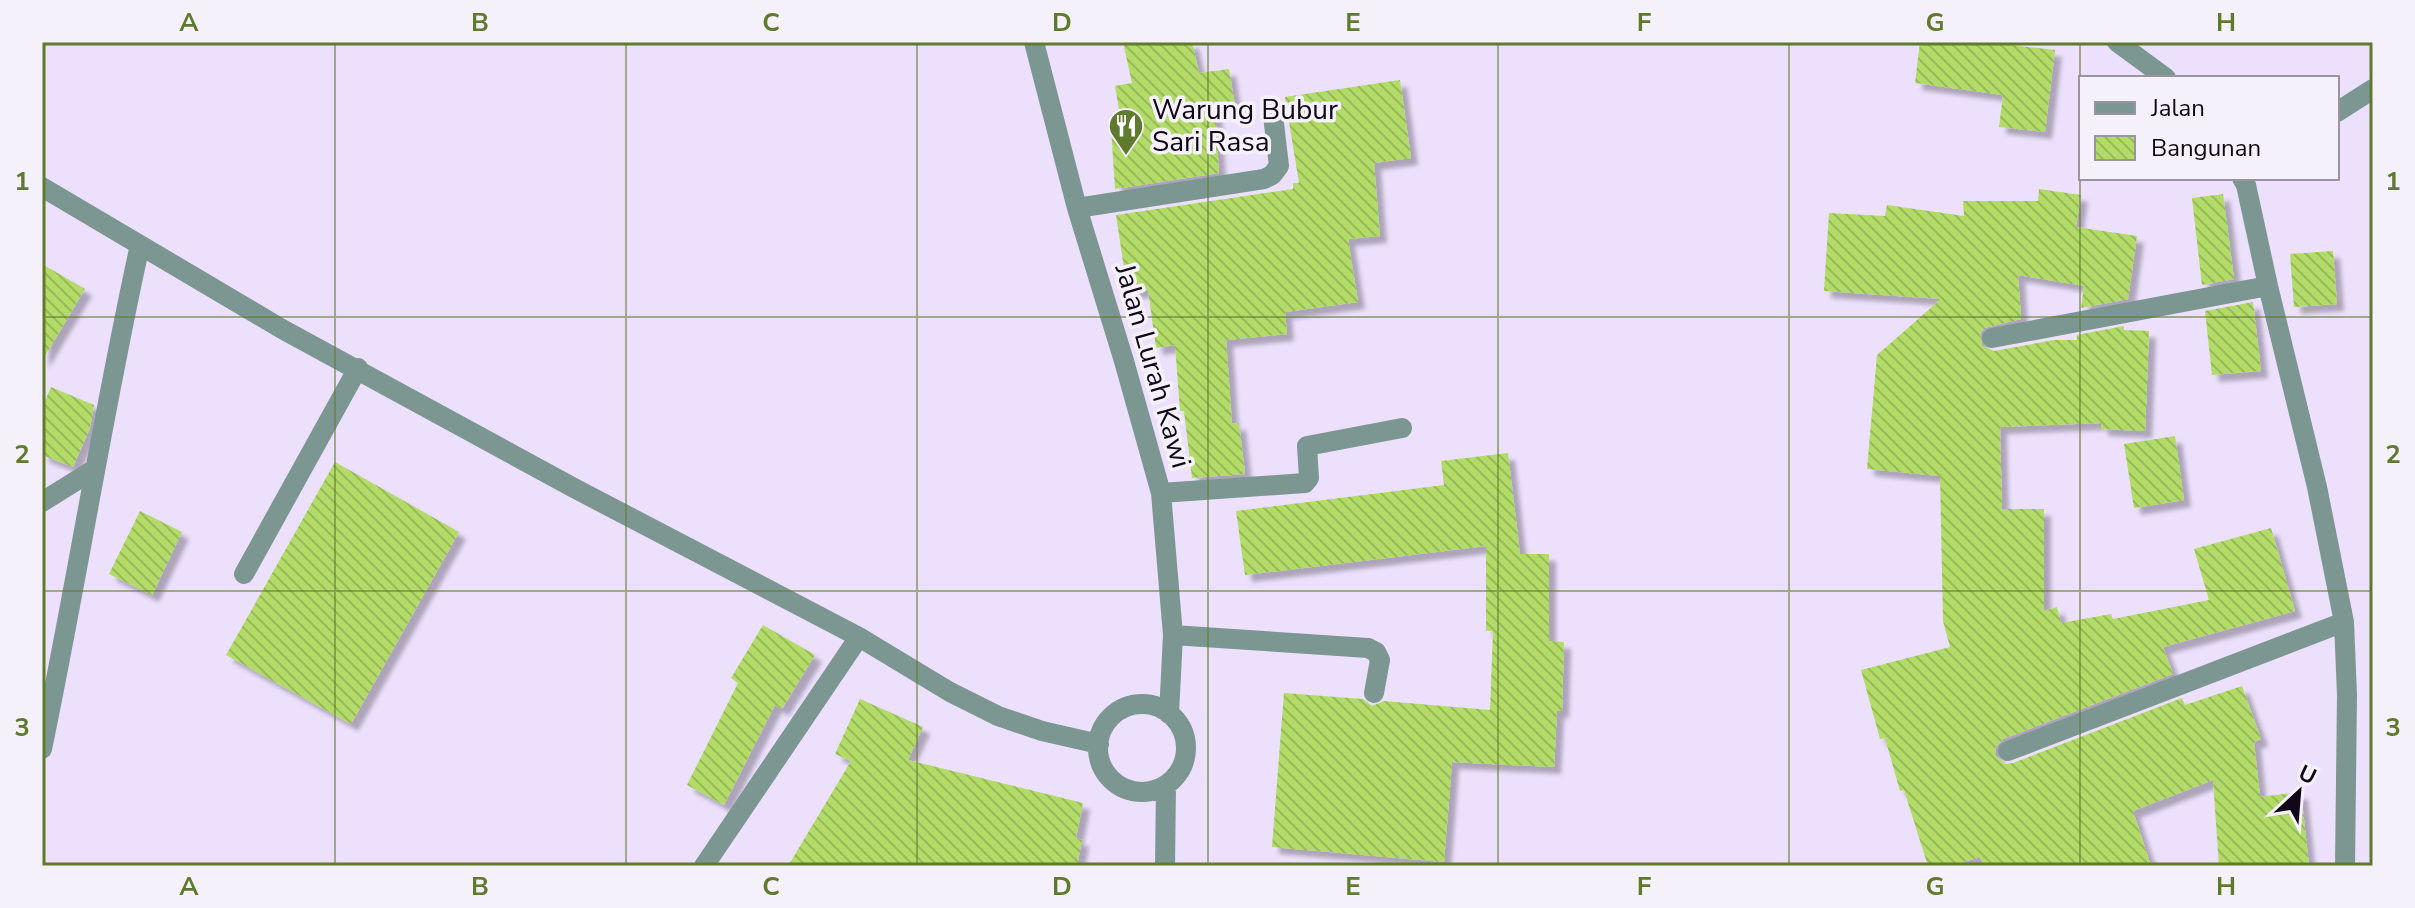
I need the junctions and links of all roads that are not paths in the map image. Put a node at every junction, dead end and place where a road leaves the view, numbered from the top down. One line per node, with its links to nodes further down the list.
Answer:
1 (1034, 42): 9 (street, Jalan Lurah Kawi)
2 (2117, 42): 3 (street)
3 (2163, 76)
4 (2373, 89): 6 (street)
5 (1272, 107): 9 (street)
6 (2339, 111)
7 (2247, 180): 11 (street)
8 (42, 187): 10 (street)
9 (1077, 208): 16 (street, Jalan Lurah Kawi)
10 (140, 245): 13 (street); 15 (street)
11 (2268, 286): 12 (street); 19 (street)
12 (1992, 338)
13 (358, 368): 18 (street); 21 (street)
14 (1402, 428): 16 (street)
15 (95, 469): 17 (street); 25 (street)
16 (1161, 493): 20 (street, Jalan Lurah Kawi)
17 (42, 502)
18 (244, 574)
19 (2344, 622): 26 (street); 30 (street)
20 (1173, 635): 22 (street); 23 (street, Jalan Lurah Kawi)
21 (859, 637): 24 (street); 28 (street)
22 (1374, 693)
23 (1169, 714): 24 (street); 27 (street)
24 (1099, 744): 27 (street)
25 (42, 749)
26 (2008, 751)
27 (1166, 785): 29 (street)
28 (704, 866)
29 (1165, 866)
30 (2345, 866)

